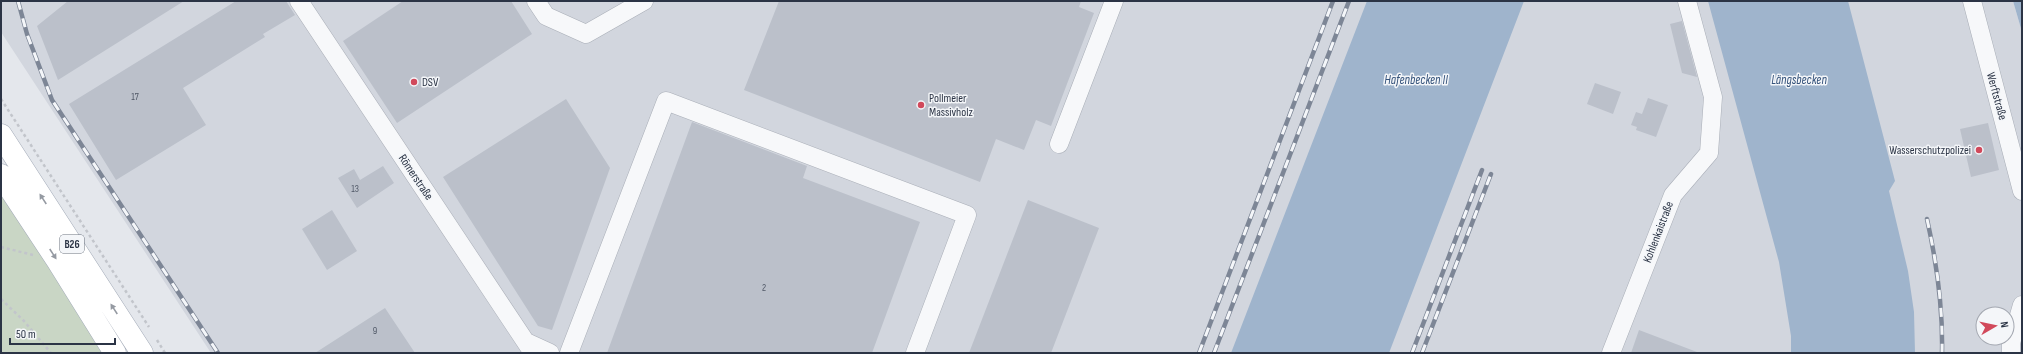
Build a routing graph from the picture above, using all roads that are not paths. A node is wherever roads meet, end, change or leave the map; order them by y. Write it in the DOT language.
graph roads {
  1 [pos="299,1"];
  2 [pos="536,1"];
  3 [pos="644,1"];
  4 [pos="1114,1"];
  5 [pos="1687,1"];
  6 [pos="1972,1"];
  7 [pos="1,135"];
  8 [pos="1059,144"];
  9 [pos="1,175"];
  10 [pos="2022,191"];
  11 [pos="2022,305"];
  12 [pos="149,346"];
  13 [pos="530,348"];
  14 [pos="115,353"];
  15 [pos="550,353"];
  16 [pos="569,353"];
  17 [pos="915,353"];
  18 [pos="1611,353"];
  19 [pos="2011,353"];
  1 -- 13 [label="street, Römerstraße"];
  2 -- 3 [label="street"];
  4 -- 8 [label="street"];
  5 -- 18 [label="street, Kohlenkaistraße"];
  6 -- 10 [label="street, Werftstraße"];
  12 -- 7 [label="main road, B26, one-way"];
  9 -- 14 [label="main road, one-way"];
  11 -- 19 [label="street"];
  13 -- 15 [label="street"];
  16 -- 17 [label="street"];
}
